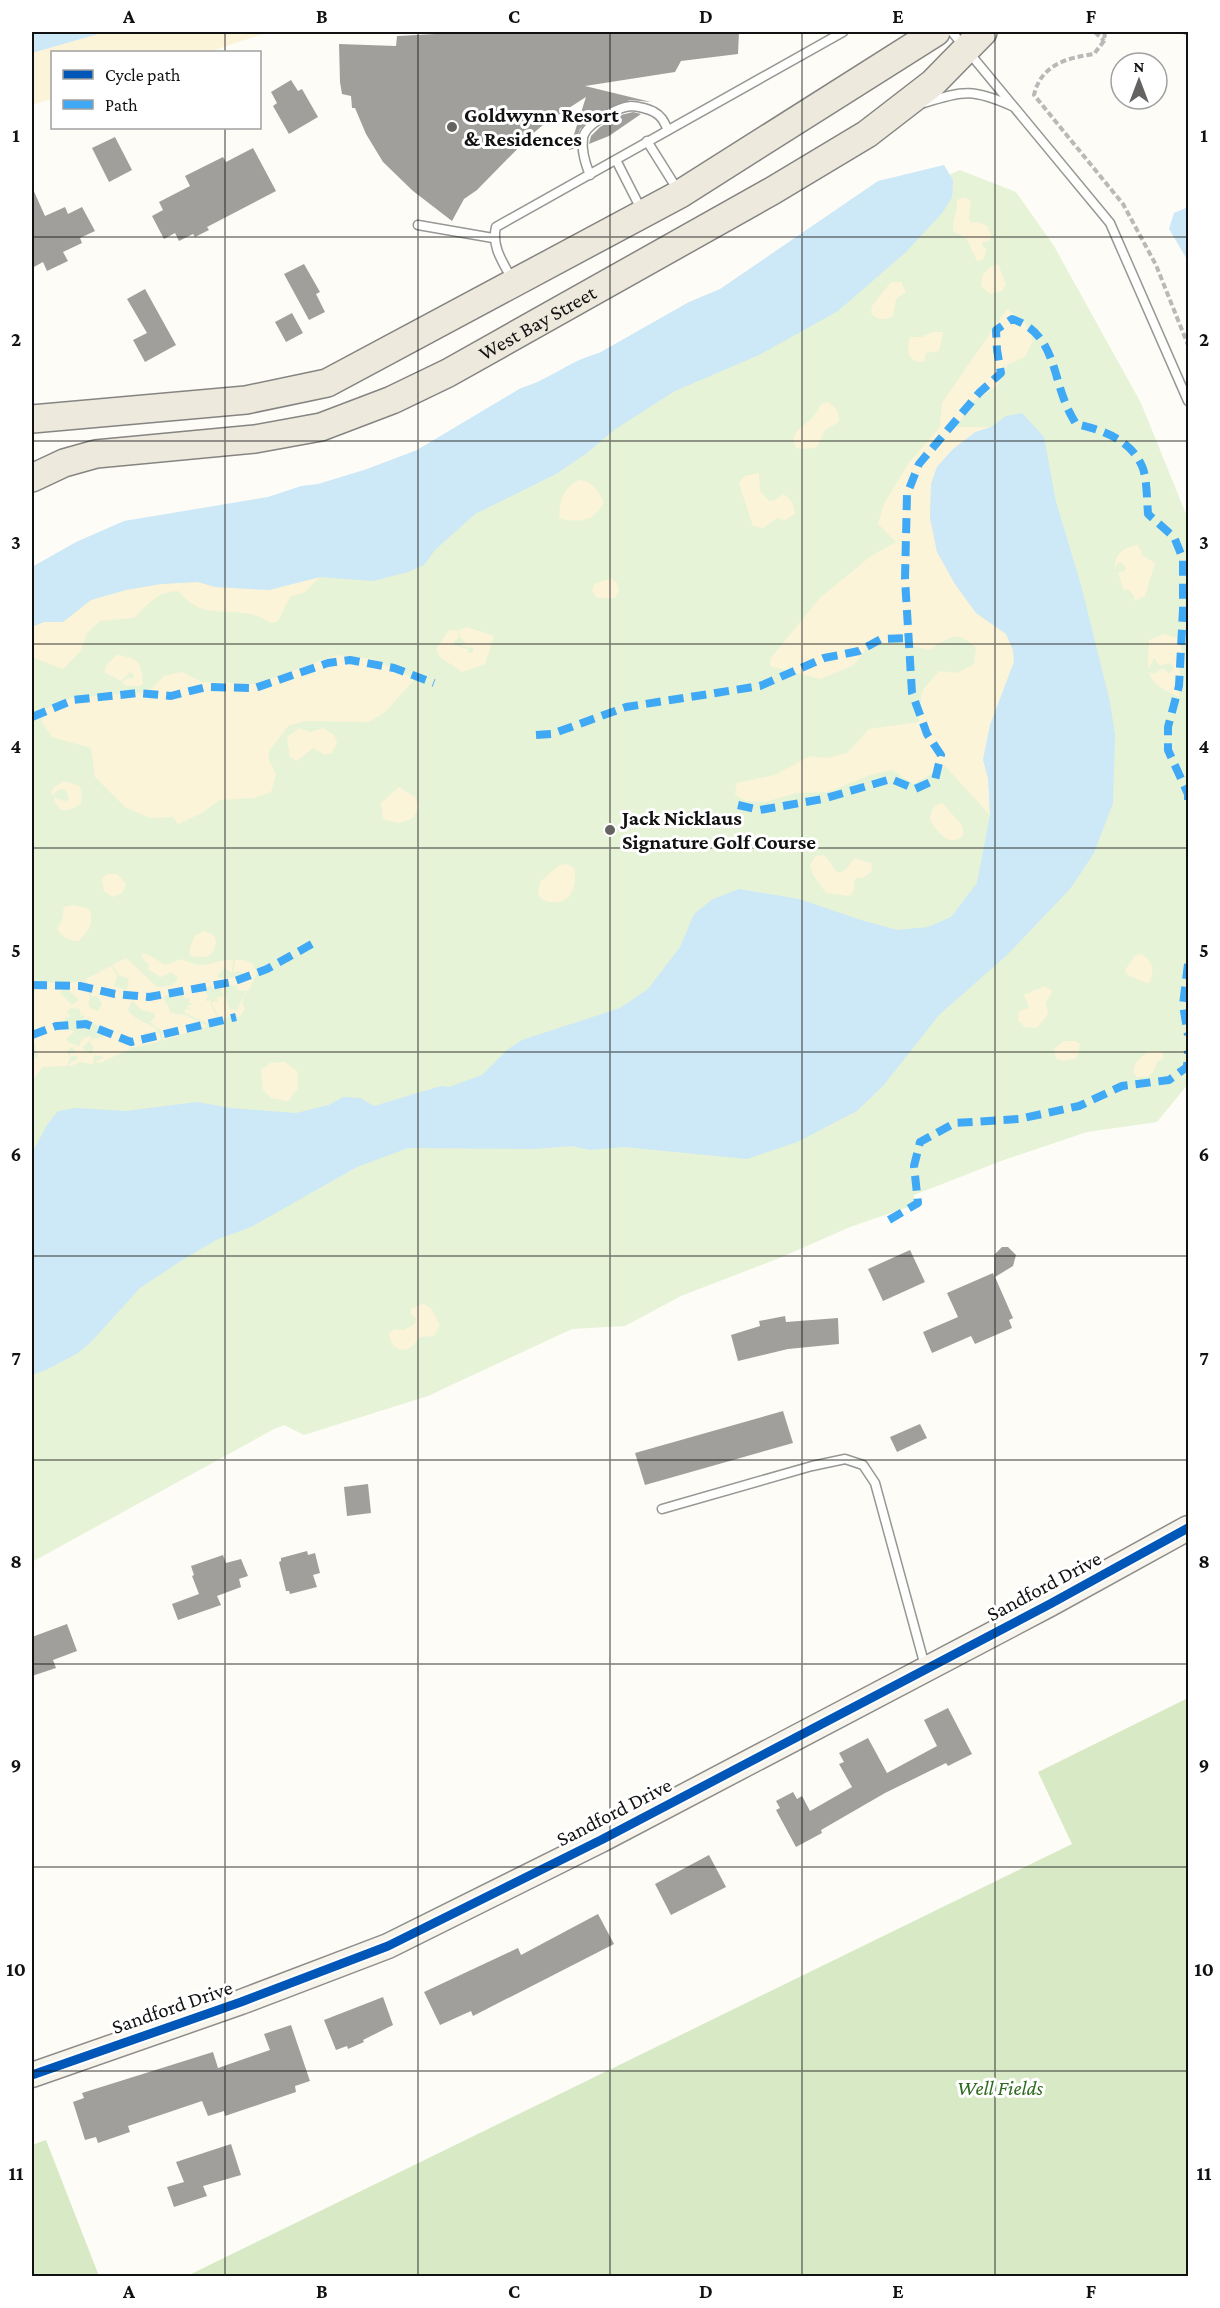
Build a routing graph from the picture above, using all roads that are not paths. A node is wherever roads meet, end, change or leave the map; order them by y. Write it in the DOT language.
graph roads {
  1 [pos="843,32"];
  2 [pos="936,32"];
  3 [pos="968,37"];
  4 [pos="1016,108"];
  5 [pos="897,111"];
  6 [pos="668,130"];
  7 [pos="648,141"];
  8 [pos="616,160"];
  9 [pos="590,175"];
  10 [pos="680,194"];
  11 [pos="644,214"];
  12 [pos="418,225"];
  13 [pos="493,238"];
  14 [pos="514,284"];
  15 [pos="1188,401"];
  16 [pos="32,419"];
  17 [pos="32,478"];
  18 [pos="662,1509"];
  19 [pos="1188,1528"];
  20 [pos="926,1669"];
  21 [pos="32,2075"];
  1 -- 6 [label="lane"];
  2 -- 10 [label="main road"];
  3 -- 4 [label="lane"];
  3 -- 5 [label="main road, West Bay Street"];
  4 -- 5 [label="lane"];
  4 -- 15 [label="lane"];
  5 -- 17 [label="main road, West Bay Street"];
  6 -- 7 [label="lane"];
  6 -- 9 [label="lane"];
  7 -- 8 [label="lane"];
  7 -- 10 [label="lane"];
  8 -- 9 [label="lane"];
  8 -- 11 [label="lane"];
  9 -- 13 [label="lane"];
  10 -- 11 [label="main road"];
  11 -- 14 [label="main road"];
  12 -- 13 [label="lane"];
  13 -- 14 [label="lane"];
  14 -- 16 [label="main road"];
  18 -- 20 [label="lane"];
  19 -- 20 [label="street, Sandford Drive"];
  20 -- 21 [label="street, Sandford Drive"];
}
